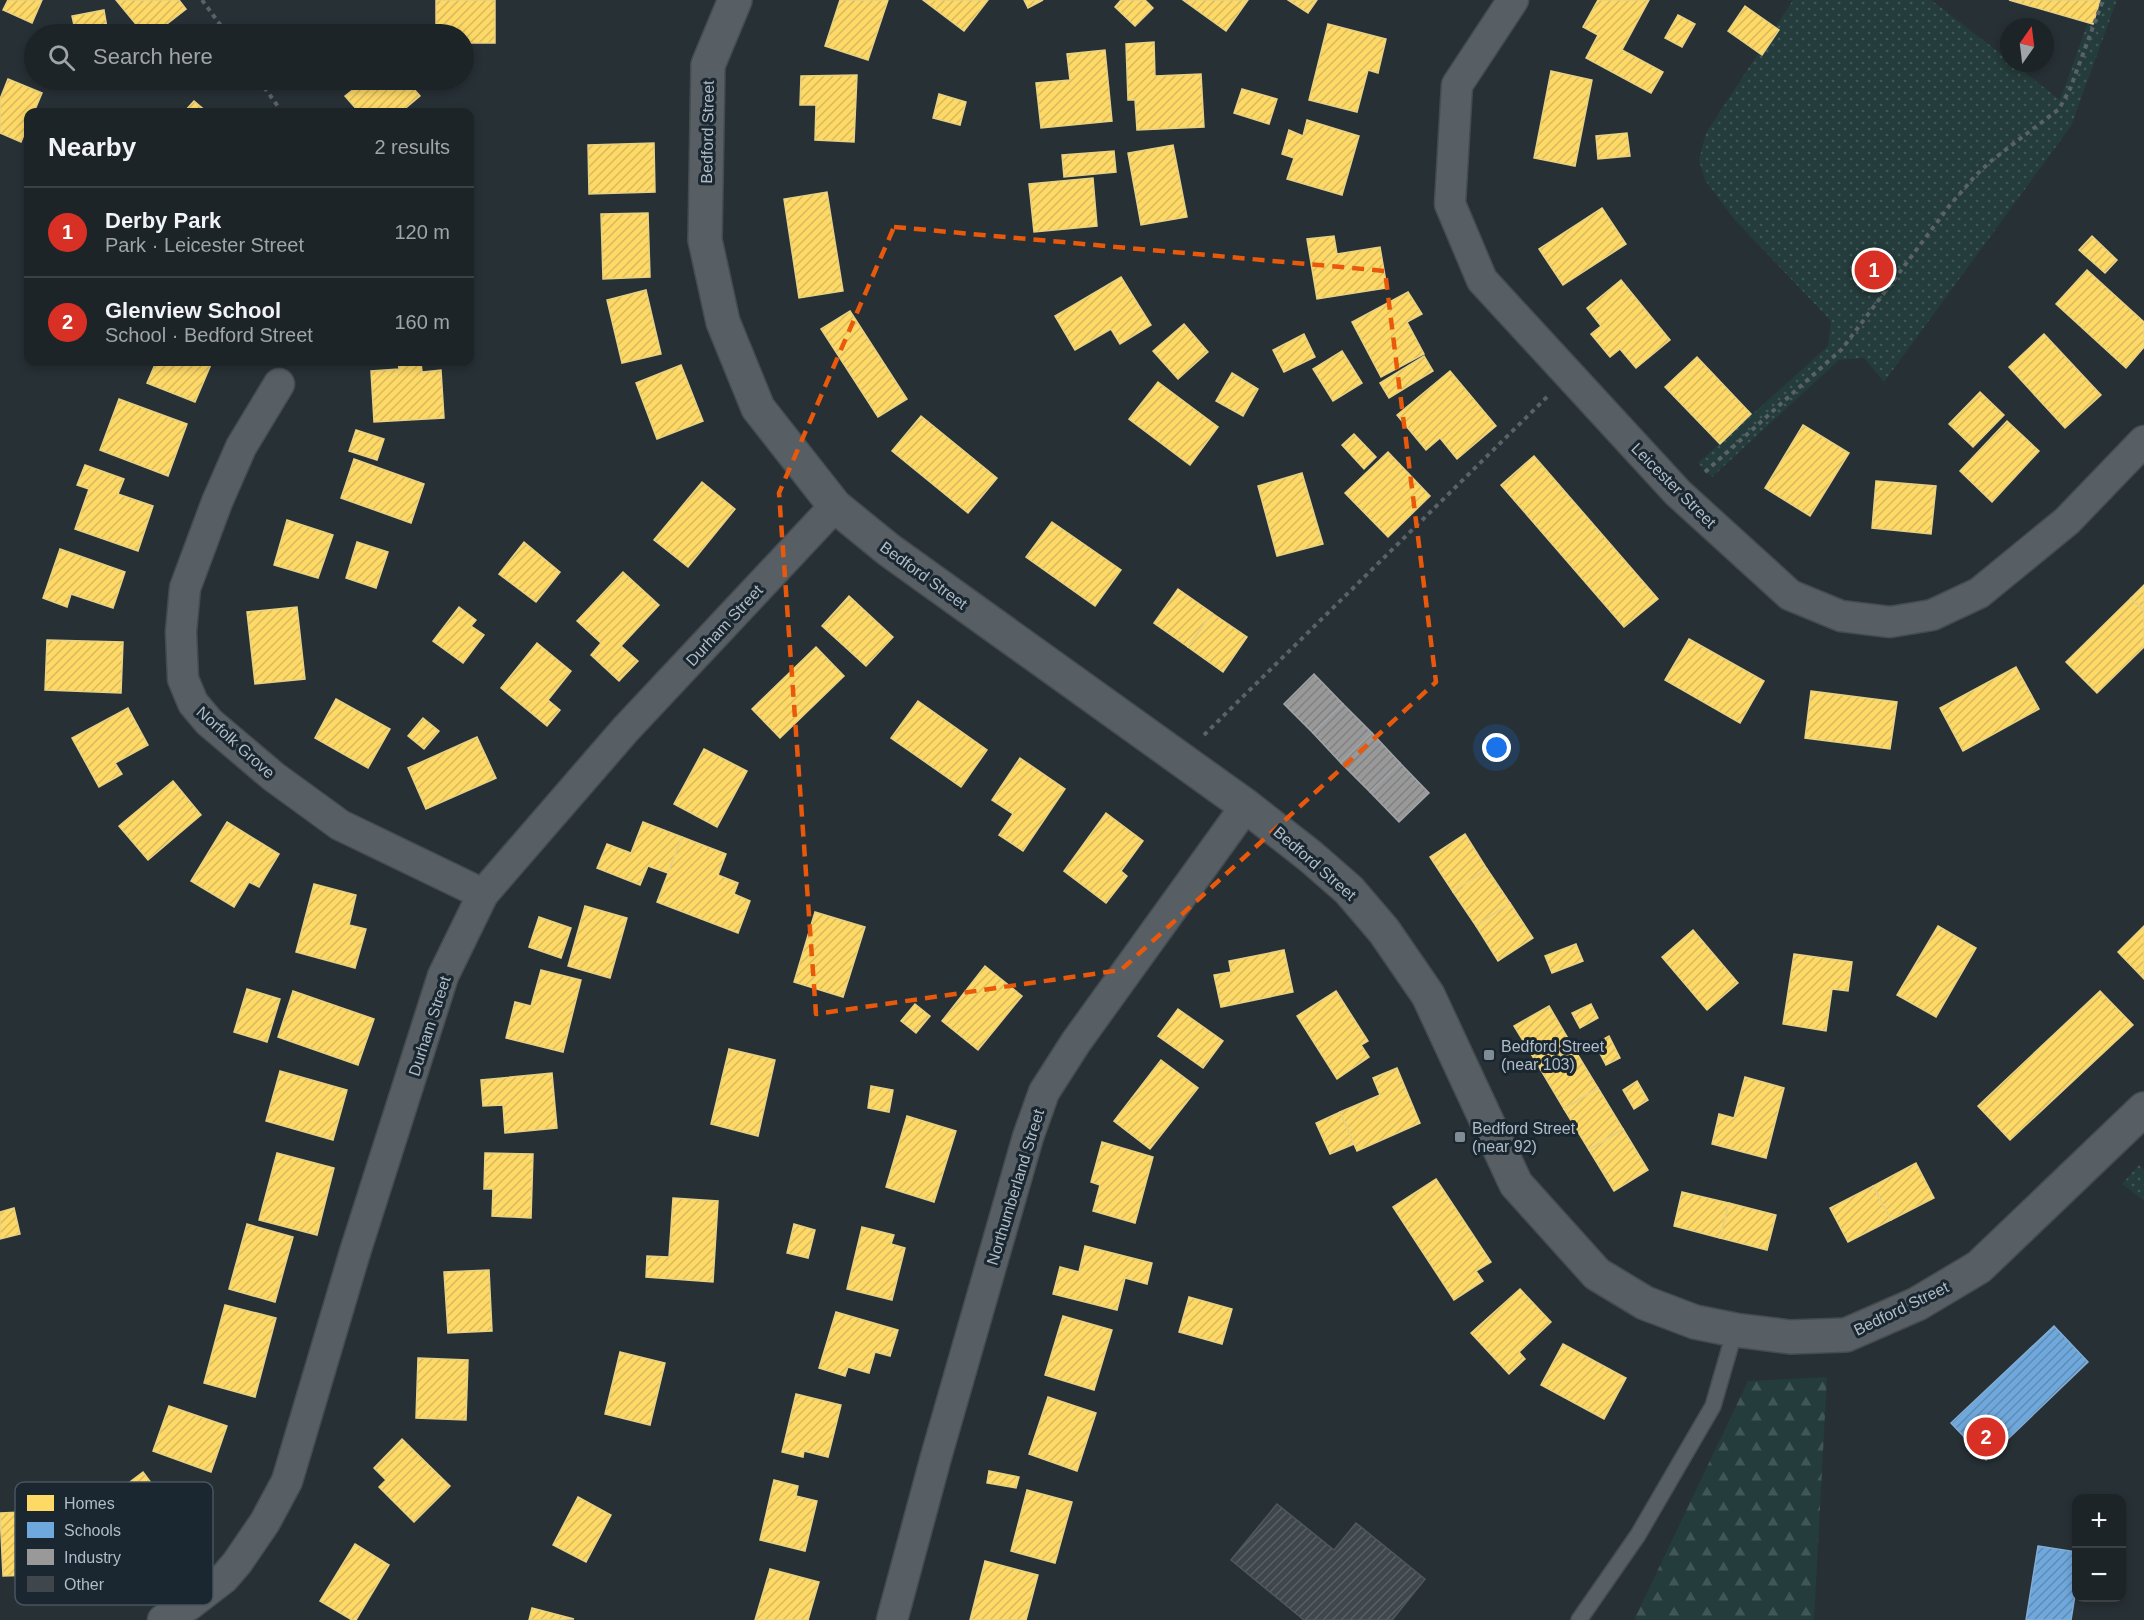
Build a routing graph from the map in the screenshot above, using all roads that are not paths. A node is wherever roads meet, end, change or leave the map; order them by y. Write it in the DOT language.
graph roads {
  1 [pos="735,0"];
  2 [pos="1513,0"];
  3 [pos="279,384"];
  4 [pos="2144,441"];
  5 [pos="835,506"];
  6 [pos="1246,806"];
  7 [pos="483,894"];
  8 [pos="2144,1108"];
  9 [pos="1735,1330"];
  10 [pos="213,1586"];
  11 [pos="189,1605"];
  12 [pos="163,1620"];
  13 [pos="892,1620"];
  14 [pos="1579,1620"];
  1 -- 5 [label="street, Bedford Street"];
  2 -- 4 [label="street, Leicester Street"];
  3 -- 7 [label="street, Norfolk Grove"];
  5 -- 6 [label="street, Bedford Street"];
  5 -- 7 [label="street, Durham Street"];
  6 -- 9 [label="street, Bedford Street"];
  6 -- 13 [label="street, Northumberland Street"];
  7 -- 10 [label="street, Durham Street"];
  8 -- 9 [label="street, Bedford Street"];
  9 -- 14 [label="lane"];
  11 -- 12 [label="street, Durham Street"];
}
